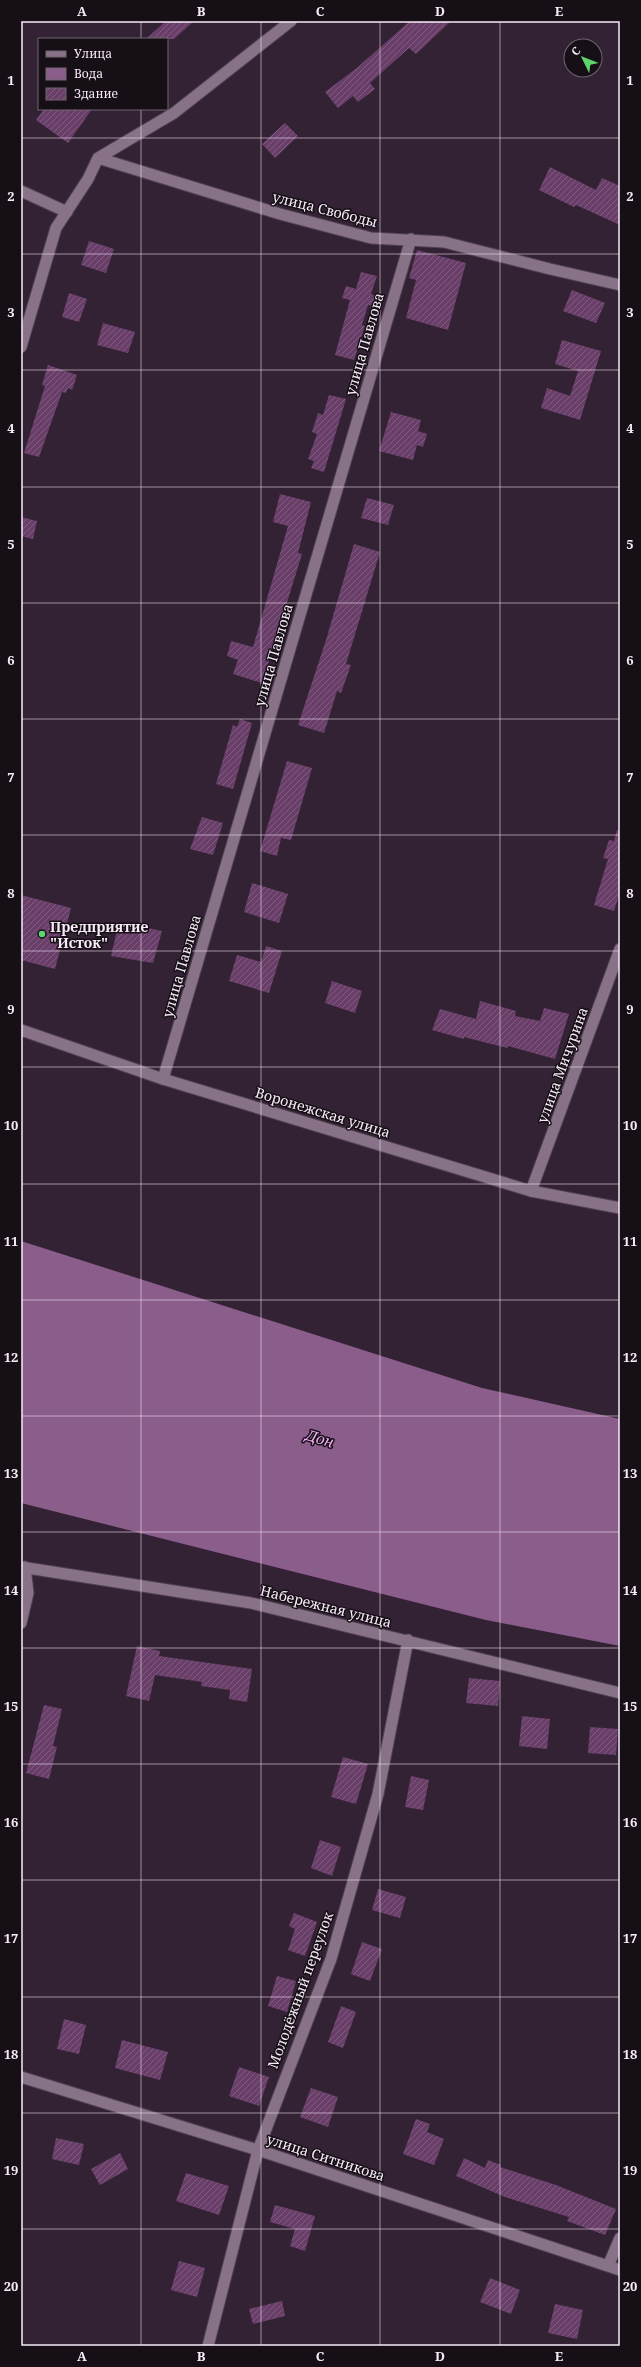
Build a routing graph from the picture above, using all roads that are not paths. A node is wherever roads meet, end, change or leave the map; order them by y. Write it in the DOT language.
graph roads {
  1 [pos="291,21"];
  2 [pos="98,158"];
  3 [pos="21,191"];
  4 [pos="67,212"];
  5 [pos="411,239"];
  6 [pos="620,285"];
  7 [pos="21,347"];
  8 [pos="620,949"];
  9 [pos="21,1030"];
  10 [pos="164,1079"];
  11 [pos="532,1191"];
  12 [pos="620,1208"];
  13 [pos="23,1567"];
  14 [pos="21,1623"];
  15 [pos="408,1640"];
  16 [pos="620,1693"];
  17 [pos="21,2077"];
  18 [pos="258,2150"];
  19 [pos="620,2238"];
  20 [pos="608,2266"];
  21 [pos="620,2270"];
  22 [pos="208,2346"];
  1 -- 2 [label="street"];
  2 -- 4 [label="street"];
  2 -- 5 [label="street, улица Свободы"];
  3 -- 4 [label="street"];
  4 -- 7 [label="street"];
  5 -- 6 [label="street, улица Свободы"];
  5 -- 10 [label="street, улица Павлова"];
  8 -- 11 [label="street, улица Мичурина"];
  9 -- 10 [label="street, Воронежская улица"];
  10 -- 11 [label="street, Воронежская улица"];
  11 -- 12 [label="street, Воронежская улица"];
  13 -- 14 [label="street"];
  13 -- 15 [label="street, Набережная улица"];
  15 -- 16 [label="street, Набережная улица"];
  15 -- 18 [label="street, Молодёжный переулок"];
  17 -- 18 [label="street, улица Ситникова"];
  18 -- 20 [label="street, улица Ситникова"];
  18 -- 22 [label="street, Молодёжный переулок"];
  19 -- 20 [label="street"];
  20 -- 21 [label="street, улица Ситникова"];
}
